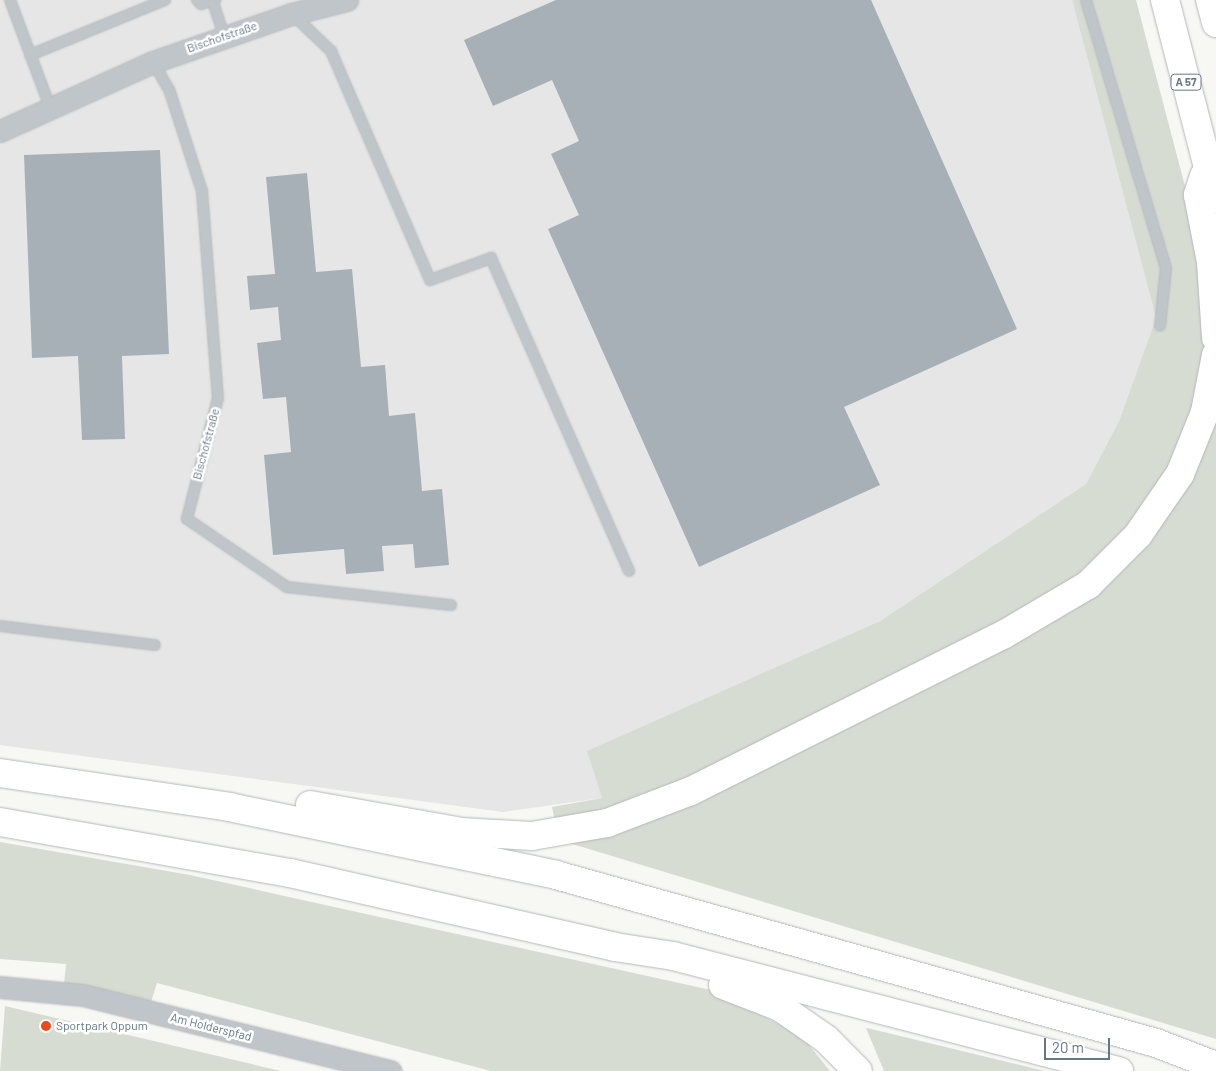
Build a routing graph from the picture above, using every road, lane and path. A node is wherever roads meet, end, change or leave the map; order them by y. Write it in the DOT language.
graph roads {
  1 [pos="10,0"];
  2 [pos="165,0"];
  3 [pos="196,0"];
  4 [pos="347,0"];
  5 [pos="1086,0"];
  6 [pos="1165,0"];
  7 [pos="1210,0"];
  8 [pos="214,1"];
  9 [pos="326,3"];
  10 [pos="292,14"];
  11 [pos="1216,23"];
  12 [pos="224,36"];
  13 [pos="30,54"];
  14 [pos="153,62"];
  15 [pos="50,107"];
  16 [pos="0,130"];
  17 [pos="1208,165"];
  18 [pos="1216,199"];
  19 [pos="1160,326"];
  20 [pos="1216,338"];
  21 [pos="1216,355"];
  22 [pos="629,571"];
  23 [pos="451,605"];
  24 [pos="0,626"];
  25 [pos="155,645"];
  26 [pos="0,773"];
  27 [pos="229,807"];
  28 [pos="0,822"];
  29 [pos="615,947"];
  30 [pos="0,987"];
  31 [pos="1216,1066"];
  32 [pos="391,1071"];
  33 [pos="858,1071"];
  34 [pos="1119,1071"];
  1 -- 13 [label="lane"];
  2 -- 13 [label="lane"];
  3 -- 8 [label="lane"];
  4 -- 9 [label="street, Bischofstraße"];
  5 -- 19 [label="lane"];
  6 -- 17 [label="highway, A 57"];
  7 -- 11 [label="highway"];
  8 -- 12 [label="lane"];
  9 -- 10 [label="street, Bischofstraße"];
  10 -- 12 [label="street, Bischofstraße"];
  10 -- 22 [label="lane"];
  12 -- 14 [label="street, Bischofstraße"];
  13 -- 15 [label="lane"];
  14 -- 15 [label="street, Bischofstraße"];
  14 -- 23 [label="lane, Bischofstraße"];
  15 -- 16 [label="street, Bischofstraße"];
  17 -- 18 [label="highway, A 57"];
  17 -- 20 [label="highway"];
  21 -- 27 [label="highway"];
  24 -- 25 [label="lane"];
  26 -- 27 [label="highway"];
  27 -- 31 [label="highway"];
  28 -- 29 [label="highway"];
  29 -- 33 [label="highway"];
  29 -- 34 [label="highway"];
  30 -- 32 [label="street, Am Holderspfad"];
}
